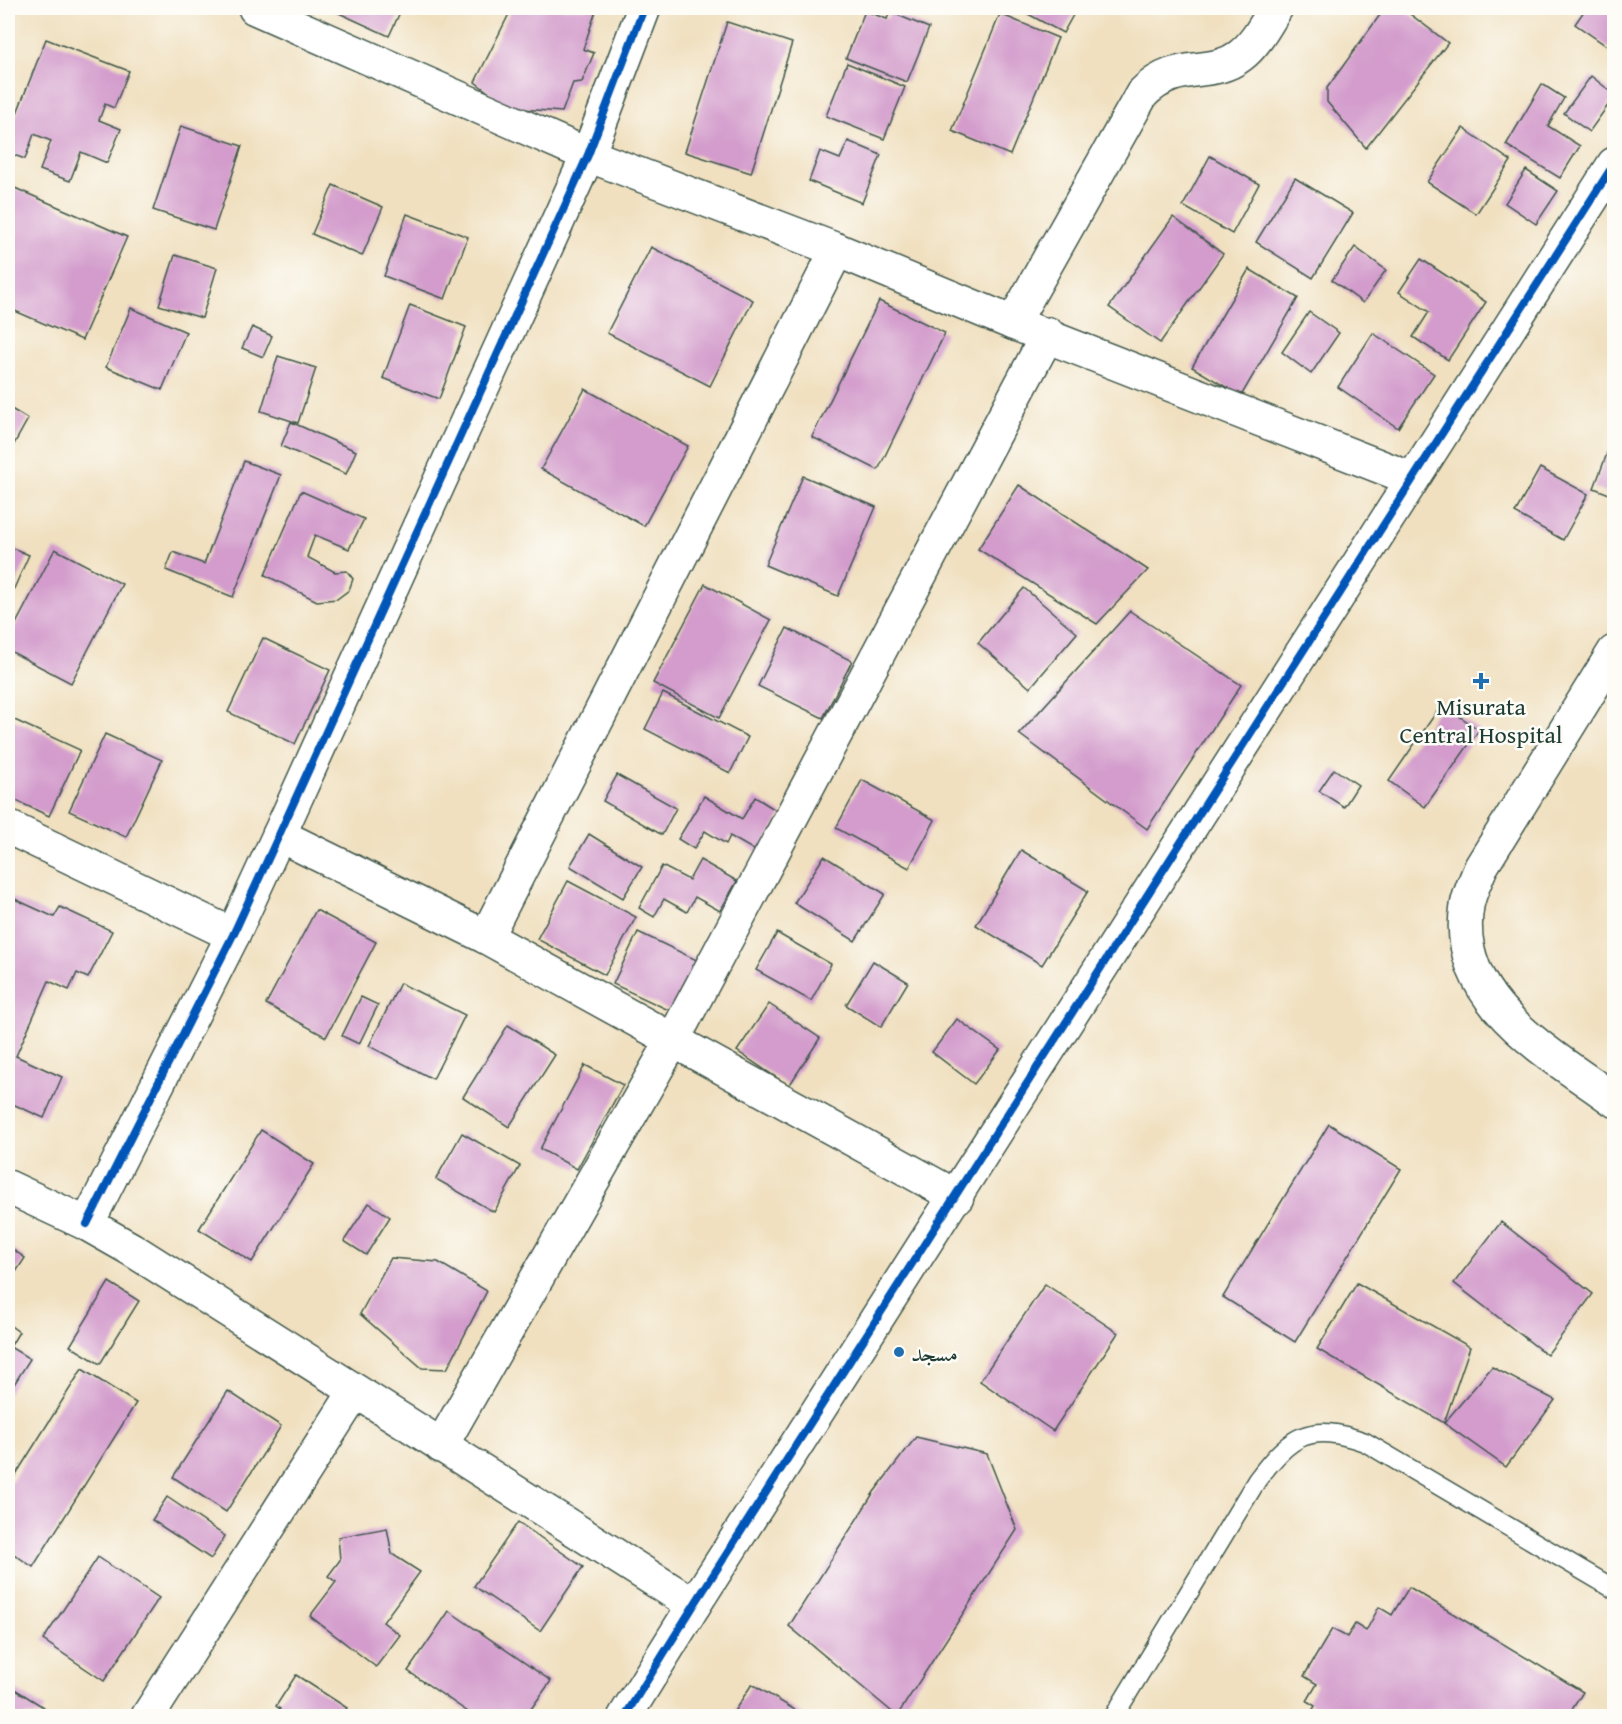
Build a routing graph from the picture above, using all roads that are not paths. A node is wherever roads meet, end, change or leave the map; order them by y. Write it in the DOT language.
graph roads {
  1 [pos="255,8"];
  2 [pos="644,8"];
  3 [pos="1276,8"];
  4 [pos="588,155"];
  5 [pos="1614,164"];
  6 [pos="837,250"];
  7 [pos="1013,323"];
  8 [pos="1048,334"];
  9 [pos="1412,479"];
  10 [pos="1614,652"];
  11 [pos="8,827"];
  12 [pos="279,835"];
  13 [pos="233,935"];
  14 [pos="486,937"];
  15 [pos="674,1040"];
  16 [pos="1614,1100"];
  17 [pos="8,1187"];
  18 [pos="957,1197"];
  19 [pos="87,1224"];
  20 [pos="356,1392"];
  21 [pos="441,1446"];
  22 [pos="1614,1589"];
  23 [pos="694,1605"];
  24 [pos="148,1716"];
  25 [pos="626,1716"];
  26 [pos="1114,1716"];
  1 -- 4 [label="street"];
  2 -- 4 [label="street"];
  3 -- 7 [label="street"];
  4 -- 6 [label="street"];
  4 -- 12 [label="street"];
  5 -- 9 [label="street"];
  6 -- 7 [label="street"];
  6 -- 14 [label="street"];
  7 -- 8 [label="street"];
  8 -- 9 [label="street"];
  8 -- 15 [label="street"];
  9 -- 18 [label="street"];
  10 -- 16 [label="street"];
  11 -- 13 [label="street"];
  12 -- 13 [label="street"];
  12 -- 14 [label="street"];
  13 -- 19 [label="street"];
  14 -- 15 [label="street"];
  15 -- 18 [label="street"];
  15 -- 21 [label="street"];
  17 -- 19 [label="street"];
  18 -- 23 [label="street"];
  19 -- 20 [label="street"];
  20 -- 21 [label="street"];
  20 -- 24 [label="street"];
  21 -- 23 [label="street"];
  22 -- 26 [label="lane"];
  23 -- 25 [label="street"];
}
